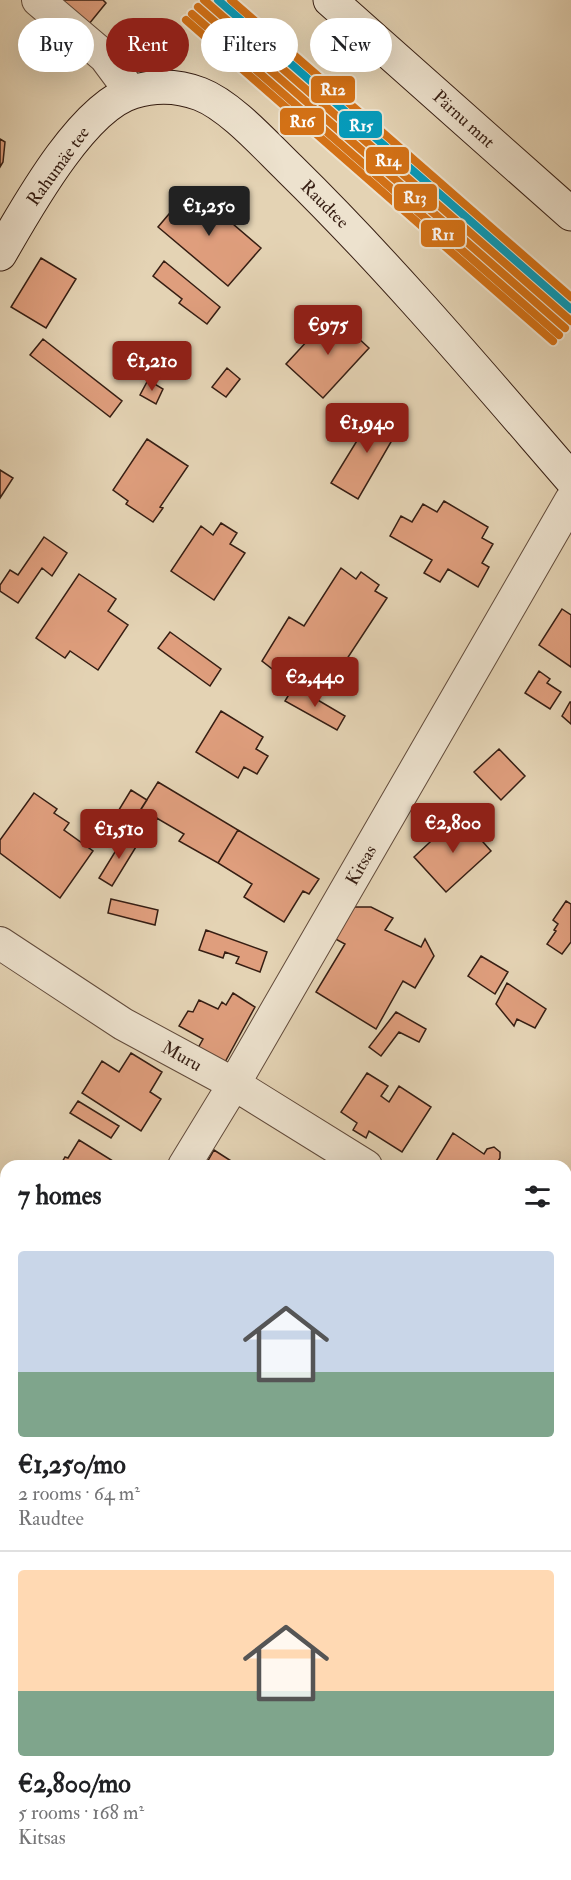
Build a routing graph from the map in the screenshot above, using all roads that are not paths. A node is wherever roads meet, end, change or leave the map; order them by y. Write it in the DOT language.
graph roads {
  1 [pos="38,0"];
  2 [pos="330,0"];
  3 [pos="131,92"];
  4 [pos="571,214"];
  5 [pos="0,254"];
  6 [pos="571,479"];
  7 [pos="571,500"];
  8 [pos="0,943"];
  9 [pos="234,1084"];
  10 [pos="188,1160"];
  11 [pos="356,1160"];
  1 -- 3 [label="street"];
  2 -- 4 [label="street, Pärnu mnt"];
  3 -- 5 [label="street, Rahumäe tee"];
  3 -- 6 [label="street, Raudtee"];
  7 -- 9 [label="street, Kitsas"];
  8 -- 9 [label="street, Muru"];
  9 -- 10 [label="street, Kitsas"];
  9 -- 11 [label="street, Muru"];
}
